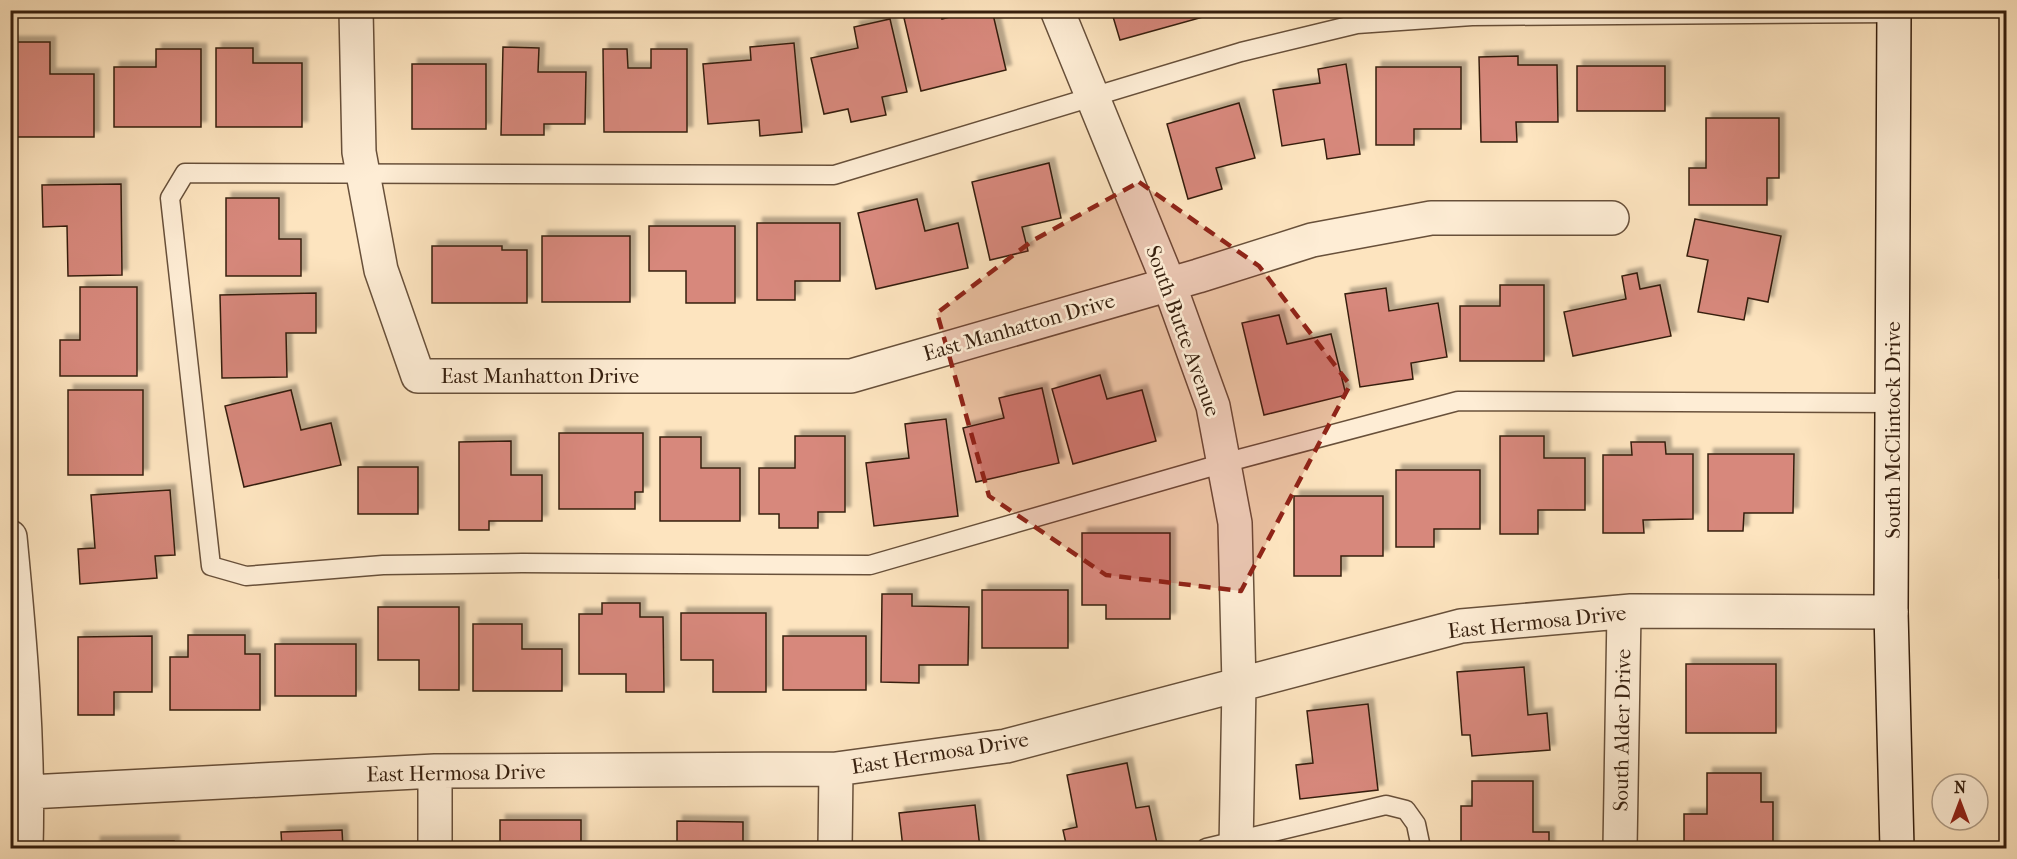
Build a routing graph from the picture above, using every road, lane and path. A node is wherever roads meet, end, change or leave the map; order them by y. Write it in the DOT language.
graph roads {
  1 [pos="356,10"];
  2 [pos="1057,10"];
  3 [pos="1894,12"];
  4 [pos="1092,96"];
  5 [pos="363,172"];
  6 [pos="1612,218"];
  7 [pos="1169,284"];
  8 [pos="1894,404"];
  9 [pos="1224,463"];
  10 [pos="10,537"];
  11 [pos="1624,612"];
  12 [pos="1891,612"];
  13 [pos="1239,685"];
  14 [pos="836,769"];
  15 [pos="435,771"];
  16 [pos="19,793"];
  17 [pos="1226,846"];
  18 [pos="26,849"];
  19 [pos="435,849"];
  20 [pos="835,849"];
  21 [pos="1421,849"];
  22 [pos="1620,849"];
  23 [pos="1897,849"];
  1 -- 5 [label="street"];
  2 -- 4 [label="street, South Butte Avenue"];
  3 -- 4 [label="lane"];
  3 -- 8 [label="street, South McClintock Drive"];
  4 -- 5 [label="lane"];
  4 -- 7 [label="street, South Butte Avenue"];
  5 -- 7 [label="street, East Manhatton Drive"];
  5 -- 9 [label="lane"];
  6 -- 7 [label="street, East Manhatton Drive"];
  7 -- 9 [label="street, South Butte Avenue"];
  8 -- 9 [label="lane"];
  8 -- 12 [label="street, South McClintock Drive"];
  9 -- 13 [label="street, South Butte Avenue"];
  10 -- 16 [label="street"];
  11 -- 12 [label="street, East Hermosa Drive"];
  11 -- 13 [label="street, East Hermosa Drive"];
  11 -- 22 [label="street, South Alder Drive"];
  12 -- 23 [label="street, South McClintock Drive"];
  13 -- 14 [label="street, East Hermosa Drive"];
  13 -- 17 [label="street, South Butte Avenue"];
  14 -- 15 [label="street, East Hermosa Drive"];
  14 -- 20 [label="street"];
  15 -- 16 [label="street, East Hermosa Drive"];
  15 -- 19 [label="street"];
  16 -- 18 [label="street"];
  17 -- 21 [label="lane"];
}
